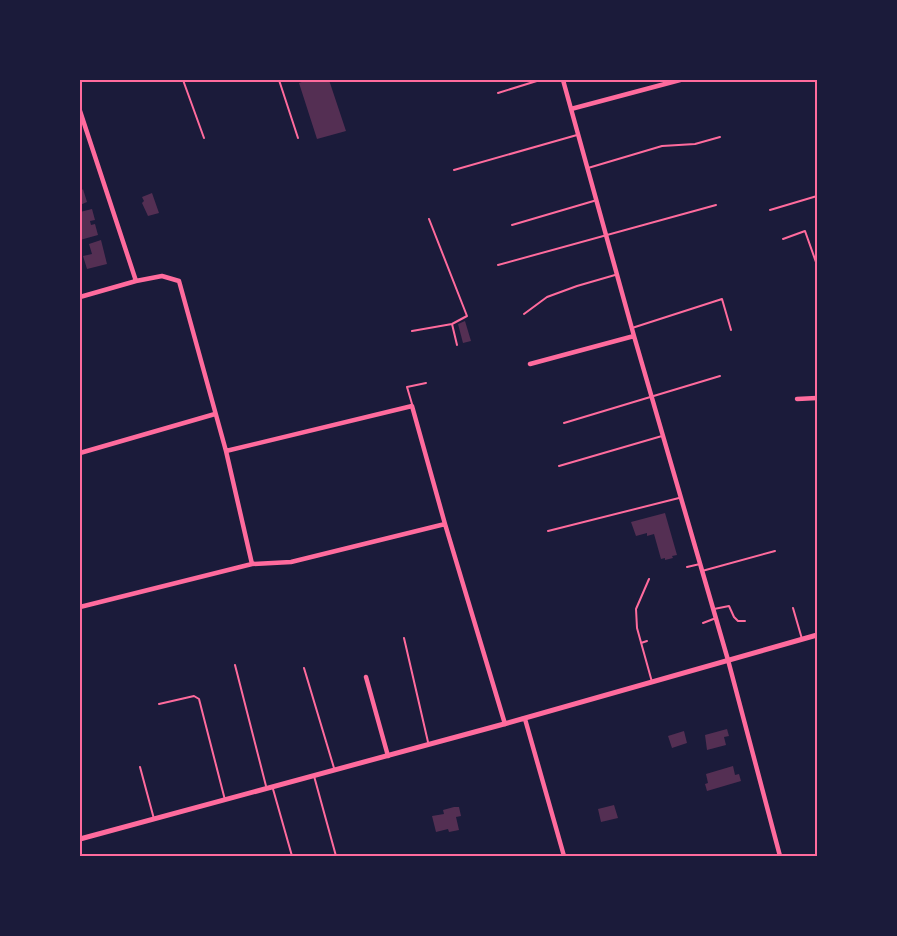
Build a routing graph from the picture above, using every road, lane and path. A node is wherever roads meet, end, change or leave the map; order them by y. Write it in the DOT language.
graph roads {
  1 [pos="183,80"];
  2 [pos="279,80"];
  3 [pos="541,80"];
  4 [pos="564,80"];
  5 [pos="680,80"];
  6 [pos="498,93"];
  7 [pos="571,109"];
  8 [pos="80,111"];
  9 [pos="578,135"];
  10 [pos="720,137"];
  11 [pos="204,138"];
  12 [pos="298,138"];
  13 [pos="588,168"];
  14 [pos="454,170"];
  15 [pos="817,196"];
  16 [pos="597,200"];
  17 [pos="716,205"];
  18 [pos="770,210"];
  19 [pos="429,219"];
  20 [pos="512,225"];
  21 [pos="606,235"];
  22 [pos="783,239"];
  23 [pos="498,265"];
  24 [pos="817,265"];
  25 [pos="617,274"];
  26 [pos="136,281"];
  27 [pos="80,298"];
  28 [pos="524,314"];
  29 [pos="452,324"];
  30 [pos="632,328"];
  31 [pos="731,330"];
  32 [pos="412,331"];
  33 [pos="634,336"];
  34 [pos="457,345"];
  35 [pos="530,364"];
  36 [pos="720,376"];
  37 [pos="426,383"];
  38 [pos="652,396"];
  39 [pos="817,398"];
  40 [pos="797,399"];
  41 [pos="412,406"];
  42 [pos="215,414"];
  43 [pos="564,423"];
  44 [pos="663,436"];
  45 [pos="226,451"];
  46 [pos="80,453"];
  47 [pos="559,466"];
  48 [pos="681,497"];
  49 [pos="444,524"];
  50 [pos="548,531"];
  51 [pos="775,551"];
  52 [pos="252,564"];
  53 [pos="700,564"];
  54 [pos="687,568"];
  55 [pos="702,571"];
  56 [pos="649,579"];
  57 [pos="80,607"];
  58 [pos="793,608"];
  59 [pos="713,609"];
  60 [pos="716,618"];
  61 [pos="745,621"];
  62 [pos="702,623"];
  63 [pos="817,635"];
  64 [pos="404,638"];
  65 [pos="802,639"];
  66 [pos="647,641"];
  67 [pos="641,643"];
  68 [pos="728,660"];
  69 [pos="235,665"];
  70 [pos="304,668"];
  71 [pos="366,676"];
  72 [pos="652,682"];
  73 [pos="159,704"];
  74 [pos="504,724"];
  75 [pos="428,745"];
  76 [pos="388,756"];
  77 [pos="140,767"];
  78 [pos="335,770"];
  79 [pos="314,776"];
  80 [pos="272,787"];
  81 [pos="266,788"];
  82 [pos="225,800"];
  83 [pos="154,819"];
  84 [pos="80,839"];
  85 [pos="292,856"];
  86 [pos="336,856"];
  87 [pos="564,856"];
  88 [pos="780,856"];
  1 -- 11 [label="lane"];
  2 -- 12 [label="lane"];
  3 -- 6 [label="lane"];
  4 -- 7 [label="street"];
  5 -- 7 [label="street"];
  7 -- 9 [label="street"];
  8 -- 26 [label="street"];
  9 -- 13 [label="street"];
  9 -- 14 [label="lane"];
  10 -- 13 [label="lane"];
  13 -- 16 [label="street"];
  15 -- 18 [label="lane"];
  16 -- 20 [label="lane"];
  16 -- 21 [label="street"];
  17 -- 21 [label="lane"];
  19 -- 29 [label="path"];
  21 -- 23 [label="lane"];
  21 -- 25 [label="street"];
  22 -- 24 [label="lane"];
  25 -- 28 [label="lane"];
  25 -- 30 [label="street"];
  26 -- 27 [label="street"];
  26 -- 42 [label="street"];
  29 -- 32 [label="path"];
  29 -- 34 [label="path"];
  30 -- 31 [label="lane"];
  30 -- 33 [label="street"];
  33 -- 35 [label="street"];
  33 -- 38 [label="street"];
  36 -- 38 [label="lane"];
  37 -- 41 [label="lane"];
  38 -- 43 [label="lane"];
  38 -- 44 [label="street"];
  39 -- 40 [label="street"];
  41 -- 45 [label="street"];
  41 -- 49 [label="street"];
  42 -- 45 [label="street"];
  42 -- 46 [label="street"];
  44 -- 47 [label="lane"];
  44 -- 48 [label="street"];
  45 -- 52 [label="street"];
  48 -- 50 [label="lane"];
  48 -- 53 [label="street"];
  49 -- 52 [label="street"];
  49 -- 74 [label="street"];
  51 -- 55 [label="lane"];
  52 -- 57 [label="street"];
  53 -- 54 [label="lane"];
  53 -- 55 [label="street"];
  55 -- 59 [label="street"];
  56 -- 67 [label="lane"];
  58 -- 65 [label="lane"];
  59 -- 60 [label="street"];
  59 -- 61 [label="lane"];
  60 -- 62 [label="lane"];
  60 -- 68 [label="street"];
  63 -- 65 [label="street"];
  64 -- 75 [label="lane"];
  65 -- 68 [label="street"];
  66 -- 67 [label="lane"];
  67 -- 72 [label="lane"];
  68 -- 72 [label="street"];
  68 -- 88 [label="street"];
  69 -- 81 [label="lane"];
  70 -- 78 [label="lane"];
  71 -- 76 [label="street"];
  72 -- 74 [label="street"];
  73 -- 82 [label="lane"];
  74 -- 75 [label="street"];
  74 -- 87 [label="street"];
  75 -- 76 [label="street"];
  76 -- 78 [label="street"];
  77 -- 83 [label="lane"];
  78 -- 79 [label="street"];
  79 -- 80 [label="street"];
  79 -- 86 [label="lane"];
  80 -- 81 [label="street"];
  80 -- 85 [label="lane"];
  81 -- 82 [label="street"];
  82 -- 83 [label="street"];
  83 -- 84 [label="street"];
}
